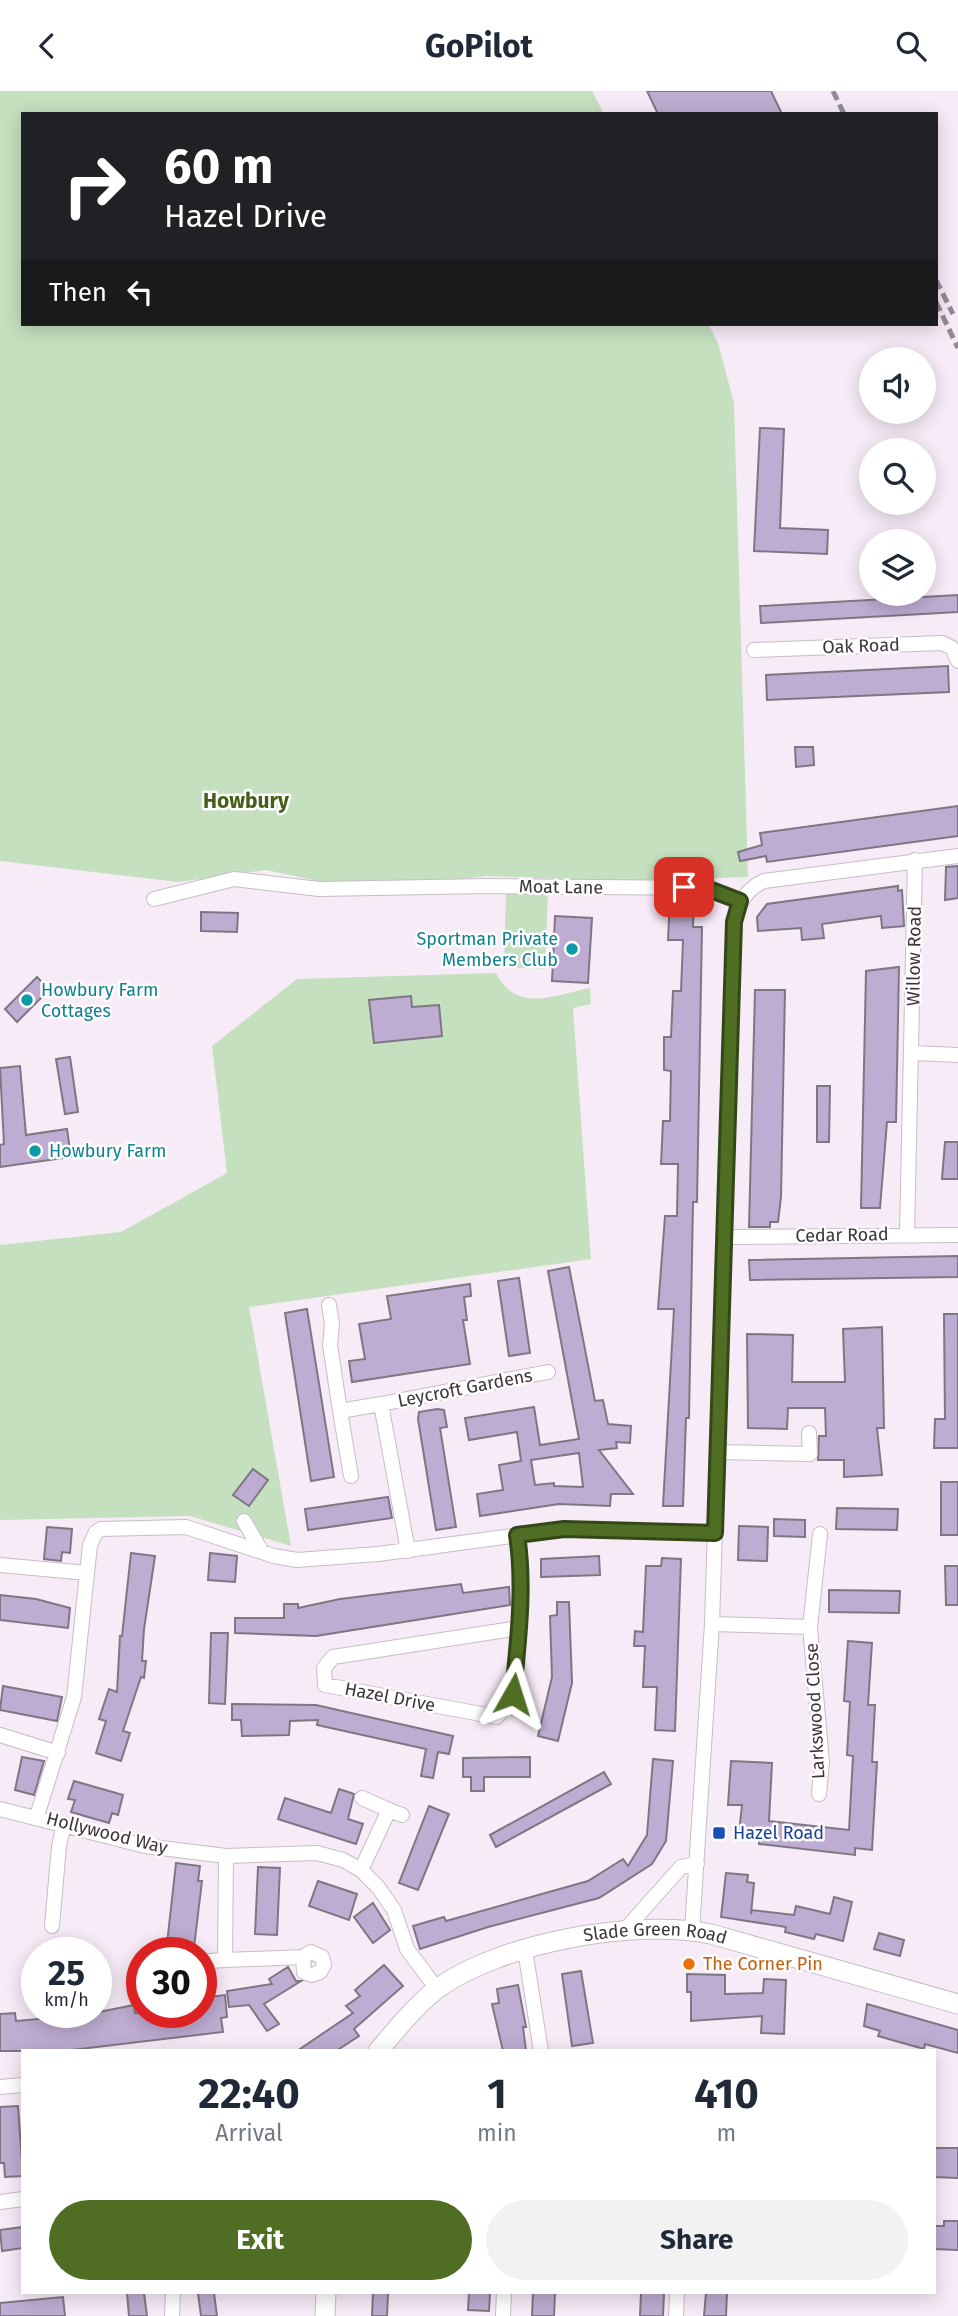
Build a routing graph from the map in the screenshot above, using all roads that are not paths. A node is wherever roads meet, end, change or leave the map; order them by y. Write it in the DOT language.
graph roads {
  1 [pos="754,650"];
  2 [pos="958,661"];
  3 [pos="958,856"];
  4 [pos="915,860"];
  5 [pos="154,899"];
  6 [pos="740,901"];
  7 [pos="913,1053"];
  8 [pos="958,1055"];
  9 [pos="907,1234"];
  10 [pos="958,1235"];
  11 [pos="725,1237"];
  12 [pos="329,1305"];
  13 [pos="548,1372"];
  14 [pos="382,1404"];
  15 [pos="340,1411"];
  16 [pos="809,1433"];
  17 [pos="719,1452"];
  18 [pos="351,1476"];
  19 [pos="244,1521"];
  20 [pos="715,1533"];
  21 [pos="820,1534"];
  22 [pos="517,1535"];
  23 [pos="408,1551"];
  24 [pos="262,1552"];
  25 [pos="0,1565"];
  26 [pos="87,1573"];
  27 [pos="712,1624"];
  28 [pos="810,1627"];
  29 [pos="520,1628"];
  30 [pos="0,1735"];
  31 [pos="58,1753"];
  32 [pos="819,1794"];
  33 [pos="362,1798"];
  34 [pos="0,1808"];
  35 [pos="37,1816"];
  36 [pos="64,1824"];
  37 [pos="226,1856"];
  38 [pos="697,1864"];
  39 [pos="361,1870"];
  40 [pos="52,1926"];
  41 [pos="692,1930"];
  42 [pos="624,1931"];
  43 [pos="524,1950"];
  44 [pos="303,1958"];
  45 [pos="225,1960"];
  46 [pos="217,1961"];
  47 [pos="437,1989"];
  48 [pos="958,2004"];
  49 [pos="380,2049"];
  50 [pos="541,2049"];
  51 [pos="21,2085"];
  52 [pos="0,2087"];
  53 [pos="21,2199"];
  54 [pos="0,2202"];
  55 [pos="173,2294"];
  56 [pos="326,2294"];
  57 [pos="504,2294"];
  58 [pos="677,2294"];
  59 [pos="172,2316"];
  60 [pos="326,2316"];
  61 [pos="503,2316"];
  62 [pos="676,2316"];
  1 -- 2 [label="street, Oak Road"];
  3 -- 4 [label="street"];
  4 -- 6 [label="street"];
  4 -- 7 [label="street, Willow Road"];
  5 -- 6 [label="street, Moat Lane"];
  6 -- 11 [label="street"];
  7 -- 8 [label="street"];
  7 -- 9 [label="street, Willow Road"];
  9 -- 10 [label="street, Cedar Road"];
  9 -- 11 [label="street, Cedar Road"];
  11 -- 17 [label="street"];
  12 -- 15 [label="street"];
  13 -- 14 [label="street, Leycroft Gardens"];
  14 -- 15 [label="street, Leycroft Gardens"];
  14 -- 23 [label="street, Leycroft Gardens"];
  15 -- 18 [label="street"];
  16 -- 17 [label="street"];
  17 -- 20 [label="street"];
  19 -- 24 [label="street"];
  20 -- 22 [label="street"];
  20 -- 27 [label="street"];
  21 -- 28 [label="street, Larkswood Close"];
  22 -- 23 [label="street"];
  22 -- 29 [label="street, Hazel Drive"];
  23 -- 24 [label="street"];
  24 -- 26 [label="street"];
  25 -- 26 [label="street"];
  26 -- 31 [label="street"];
  27 -- 28 [label="street, Larkswood Close"];
  27 -- 38 [label="street"];
  28 -- 32 [label="street, Larkswood Close"];
  29 -- 29 [label="street, Hazel Drive"];
  30 -- 31 [label="street"];
  31 -- 35 [label="street"];
  33 -- 39 [label="street"];
  34 -- 35 [label="street, Hollywood Way"];
  35 -- 36 [label="street, Hollywood Way"];
  36 -- 37 [label="street, Hollywood Way"];
  36 -- 40 [label="street"];
  37 -- 39 [label="street, Hollywood Way"];
  37 -- 45 [label="street"];
  38 -- 41 [label="street"];
  38 -- 42 [label="street"];
  39 -- 47 [label="street, Hollywood Way"];
  41 -- 42 [label="street, Slade Green Road"];
  41 -- 48 [label="street, Slade Green Road"];
  42 -- 43 [label="street, Slade Green Road"];
  43 -- 47 [label="street, Slade Green Road"];
  43 -- 50 [label="street"];
  44 -- 45 [label="street"];
  45 -- 46 [label="street"];
  47 -- 49 [label="street, Slade Green Road"];
  51 -- 52 [label="street"];
  53 -- 54 [label="street"];
  55 -- 59 [label="street"];
  56 -- 60 [label="street"];
  57 -- 61 [label="street"];
  58 -- 62 [label="street"];
}
